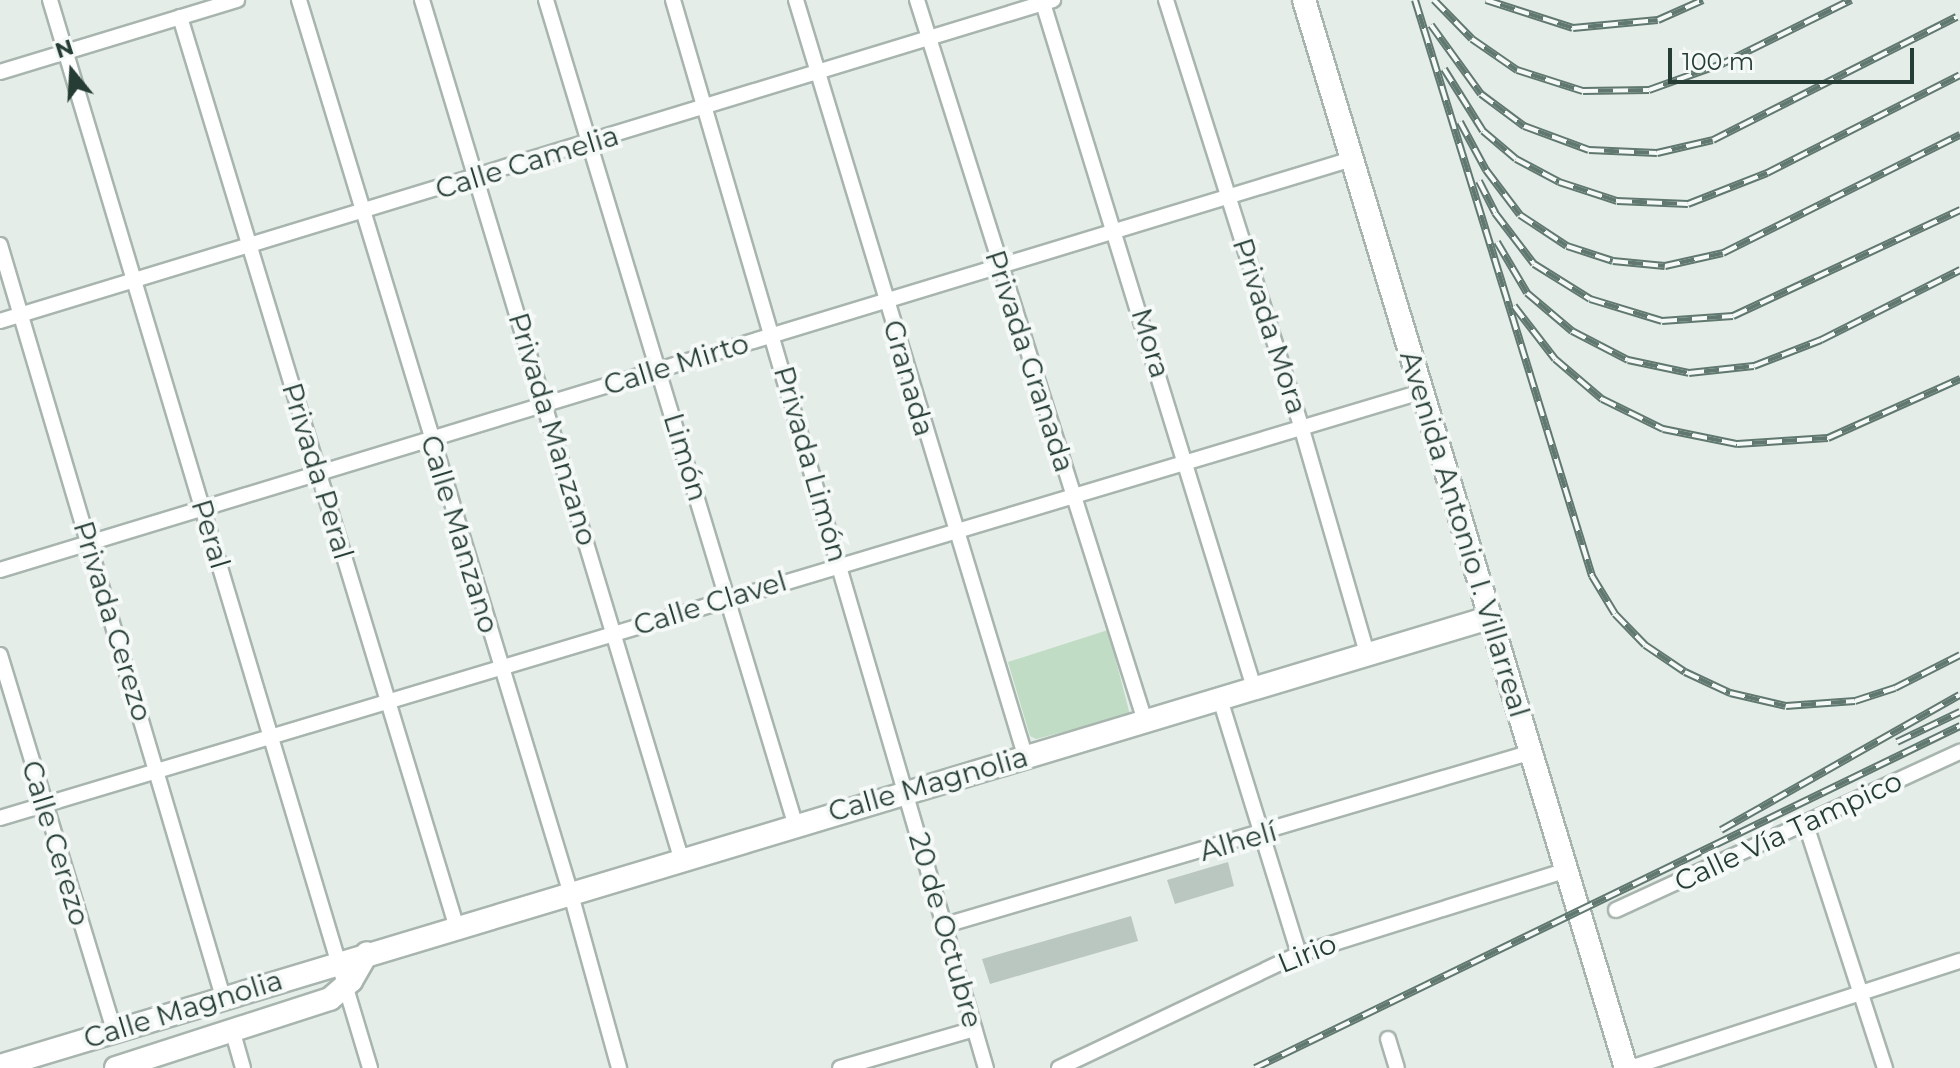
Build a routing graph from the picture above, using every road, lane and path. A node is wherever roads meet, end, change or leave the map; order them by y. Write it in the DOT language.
graph roads {
  1 [pos="50,0"];
  2 [pos="237,0"];
  3 [pos="299,0"];
  4 [pos="422,0"];
  5 [pos="546,0"];
  6 [pos="673,0"];
  7 [pos="796,0"];
  8 [pos="917,0"];
  9 [pos="1166,0"];
  10 [pos="1304,0"];
  11 [pos="1046,1"];
  12 [pos="180,17"];
  13 [pos="928,39"];
  14 [pos="66,52"];
  15 [pos="0,72"];
  16 [pos="818,74"];
  17 [pos="706,107"];
  18 [pos="589,143"];
  19 [pos="1352,159"];
  20 [pos="477,179"];
  21 [pos="1228,196"];
  22 [pos="363,213"];
  23 [pos="1117,230"];
  24 [pos="0,245"];
  25 [pos="248,246"];
  26 [pos="1000,265"];
  27 [pos="134,282"];
  28 [pos="886,299"];
  29 [pos="22,315"];
  30 [pos="0,321"];
  31 [pos="774,334"];
  32 [pos="659,368"];
  33 [pos="1421,392"];
  34 [pos="546,404"];
  35 [pos="1301,426"];
  36 [pos="432,438"];
  37 [pos="1188,461"];
  38 [pos="320,473"];
  39 [pos="1073,495"];
  40 [pos="204,509"];
  41 [pos="954,532"];
  42 [pos="89,543"];
  43 [pos="840,565"];
  44 [pos="0,570"];
  45 [pos="728,598"];
  46 [pos="1489,618"];
  47 [pos="615,632"];
  48 [pos="1367,653"];
  49 [pos="0,655"];
  50 [pos="500,667"];
  51 [pos="1254,688"];
  52 [pos="1220,699"];
  53 [pos="389,701"];
  54 [pos="1145,721"];
  55 [pos="273,736"];
  56 [pos="1532,752"];
  57 [pos="1960,752"];
  58 [pos="1025,755"];
  59 [pos="158,769"];
  60 [pos="907,791"];
  61 [pos="43,805"];
  62 [pos="0,818"];
  63 [pos="795,823"];
  64 [pos="1806,825"];
  65 [pos="1263,834"];
  66 [pos="681,858"];
  67 [pos="1567,870"];
  68 [pos="570,891"];
  69 [pos="1616,910"];
  70 [pos="456,925"];
  71 [pos="942,926"];
  72 [pos="367,953"];
  73 [pos="1299,954"];
  74 [pos="335,961"];
  75 [pos="1960,961"];
  76 [pos="345,989"];
  77 [pos="1860,993"];
  78 [pos="223,997"];
  79 [pos="974,1029"];
  80 [pos="114,1030"];
  81 [pos="233,1033"];
  82 [pos="1388,1039"];
  83 [pos="0,1066"];
  84 [pos="116,1068"];
  85 [pos="243,1068"];
  86 [pos="370,1068"];
  87 [pos="619,1068"];
  88 [pos="840,1068"];
  89 [pos="986,1068"];
  90 [pos="1059,1068"];
  91 [pos="1397,1068"];
  92 [pos="1628,1068"];
  93 [pos="1885,1068"];
  1 -- 14 [label="street, Peral"];
  2 -- 12 [label="street"];
  3 -- 22 [label="street, Calle Manzano"];
  4 -- 20 [label="street, Privada Manzano"];
  5 -- 18 [label="street, Limón"];
  6 -- 17 [label="street, Privada Limón"];
  7 -- 16 [label="street, Granada"];
  8 -- 13 [label="street, Privada Granada"];
  9 -- 21 [label="street, Privada Mora"];
  10 -- 19 [label="street, Avenida Antonio I. Villarreal"];
  11 -- 13 [label="street, Calle Camelia"];
  11 -- 23 [label="street, Mora"];
  12 -- 14 [label="street"];
  12 -- 25 [label="street, Privada Peral"];
  13 -- 16 [label="street, Calle Camelia"];
  13 -- 26 [label="street, Privada Granada"];
  14 -- 15 [label="street"];
  14 -- 27 [label="street, Peral"];
  16 -- 17 [label="street, Calle Camelia"];
  16 -- 28 [label="street, Granada"];
  17 -- 18 [label="street, Calle Camelia"];
  17 -- 31 [label="street, Privada Limón"];
  18 -- 20 [label="street, Calle Camelia"];
  18 -- 32 [label="street, Limón"];
  19 -- 21 [label="street, Calle Mirto"];
  19 -- 33 [label="street, Avenida Antonio I. Villarreal"];
  20 -- 22 [label="street, Calle Camelia"];
  20 -- 34 [label="street, Privada Manzano"];
  21 -- 23 [label="street, Calle Mirto"];
  21 -- 35 [label="street, Privada Mora"];
  22 -- 25 [label="street, Calle Camelia"];
  22 -- 36 [label="street, Calle Manzano"];
  23 -- 26 [label="street, Calle Mirto"];
  23 -- 37 [label="street, Mora"];
  24 -- 29 [label="street, Privada Cerezo"];
  25 -- 27 [label="street, Calle Camelia"];
  25 -- 38 [label="street, Privada Peral"];
  26 -- 28 [label="street, Calle Mirto"];
  26 -- 39 [label="street, Privada Granada"];
  27 -- 29 [label="street, Calle Camelia"];
  27 -- 40 [label="street, Peral"];
  28 -- 31 [label="street, Calle Mirto"];
  28 -- 41 [label="street, Granada"];
  29 -- 30 [label="street, Calle Camelia"];
  29 -- 42 [label="street, Privada Cerezo"];
  31 -- 32 [label="street, Calle Mirto"];
  31 -- 43 [label="street, Privada Limón"];
  32 -- 34 [label="street, Calle Mirto"];
  32 -- 45 [label="street, Limón"];
  33 -- 35 [label="street, Calle Clavel"];
  33 -- 46 [label="street, Avenida Antonio I. Villarreal"];
  34 -- 36 [label="street, Calle Mirto"];
  34 -- 47 [label="street, Privada Manzano"];
  35 -- 37 [label="street, Calle Clavel"];
  35 -- 48 [label="street, Privada Mora"];
  36 -- 38 [label="street, Calle Mirto"];
  36 -- 50 [label="street, Calle Manzano"];
  37 -- 39 [label="street, Calle Clavel"];
  37 -- 51 [label="street, Mora"];
  38 -- 40 [label="street, Calle Mirto"];
  38 -- 53 [label="street, Privada Peral"];
  39 -- 41 [label="street, Calle Clavel"];
  39 -- 54 [label="street, Privada Granada"];
  40 -- 42 [label="street, Calle Mirto"];
  40 -- 55 [label="street, Peral"];
  41 -- 43 [label="street, Calle Clavel"];
  41 -- 58 [label="street, Granada"];
  42 -- 44 [label="street, Calle Mirto"];
  42 -- 59 [label="street, Privada Cerezo"];
  43 -- 45 [label="street, Calle Clavel"];
  43 -- 60 [label="street, Privada Limón"];
  45 -- 47 [label="street, Calle Clavel"];
  45 -- 63 [label="street, Limón"];
  46 -- 48 [label="street, Calle Magnolia"];
  46 -- 56 [label="street, Avenida Antonio I. Villarreal"];
  47 -- 50 [label="street, Calle Clavel"];
  47 -- 66 [label="street, Privada Manzano"];
  48 -- 51 [label="street, Calle Magnolia"];
  49 -- 61 [label="street, Calle Cerezo"];
  50 -- 53 [label="street, Calle Clavel"];
  50 -- 68 [label="street, Calle Manzano"];
  51 -- 52 [label="street, Calle Magnolia"];
  52 -- 54 [label="street, Calle Magnolia"];
  52 -- 65 [label="street"];
  53 -- 55 [label="street, Calle Clavel"];
  53 -- 70 [label="street, Privada Peral"];
  54 -- 58 [label="street, Calle Magnolia"];
  55 -- 59 [label="street, Calle Clavel"];
  55 -- 74 [label="street, Peral"];
  56 -- 65 [label="street, Alhelí"];
  56 -- 67 [label="street, Avenida Antonio I. Villarreal"];
  57 -- 64 [label="street, Calle Vía Tampico"];
  58 -- 60 [label="street, Calle Magnolia"];
  59 -- 61 [label="street, Calle Clavel"];
  59 -- 78 [label="street, Privada Cerezo"];
  60 -- 63 [label="street, Calle Magnolia"];
  60 -- 71 [label="street, 20 de Octubre"];
  61 -- 62 [label="street, Calle Clavel"];
  61 -- 80 [label="street, Calle Cerezo"];
  63 -- 66 [label="street, Calle Magnolia"];
  64 -- 69 [label="street, Calle Vía Tampico"];
  64 -- 77 [label="street"];
  65 -- 71 [label="street, Alhelí"];
  65 -- 73 [label="street"];
  66 -- 68 [label="street, Calle Magnolia"];
  67 -- 73 [label="street, Lirio"];
  67 -- 92 [label="street, Avenida Antonio I. Villarreal"];
  68 -- 70 [label="street, Calle Magnolia"];
  68 -- 87 [label="street, Calle Manzano"];
  70 -- 72 [label="street, Calle Magnolia"];
  71 -- 79 [label="street, 20 de Octubre"];
  72 -- 74 [label="street, Calle Magnolia"];
  72 -- 76 [label="street"];
  73 -- 90 [label="street, Lirio"];
  74 -- 76 [label="street, Peral"];
  74 -- 78 [label="street, Calle Magnolia"];
  75 -- 77 [label="street"];
  76 -- 81 [label="street, Calle Magnolia"];
  76 -- 86 [label="street, Peral"];
  77 -- 92 [label="street"];
  77 -- 93 [label="street"];
  78 -- 80 [label="street, Calle Magnolia"];
  79 -- 88 [label="street"];
  79 -- 89 [label="street, 20 de Octubre"];
  80 -- 83 [label="street, Calle Magnolia"];
  81 -- 84 [label="street, Calle Magnolia"];
  81 -- 85 [label="street"];
  82 -- 91 [label="street"];
}
